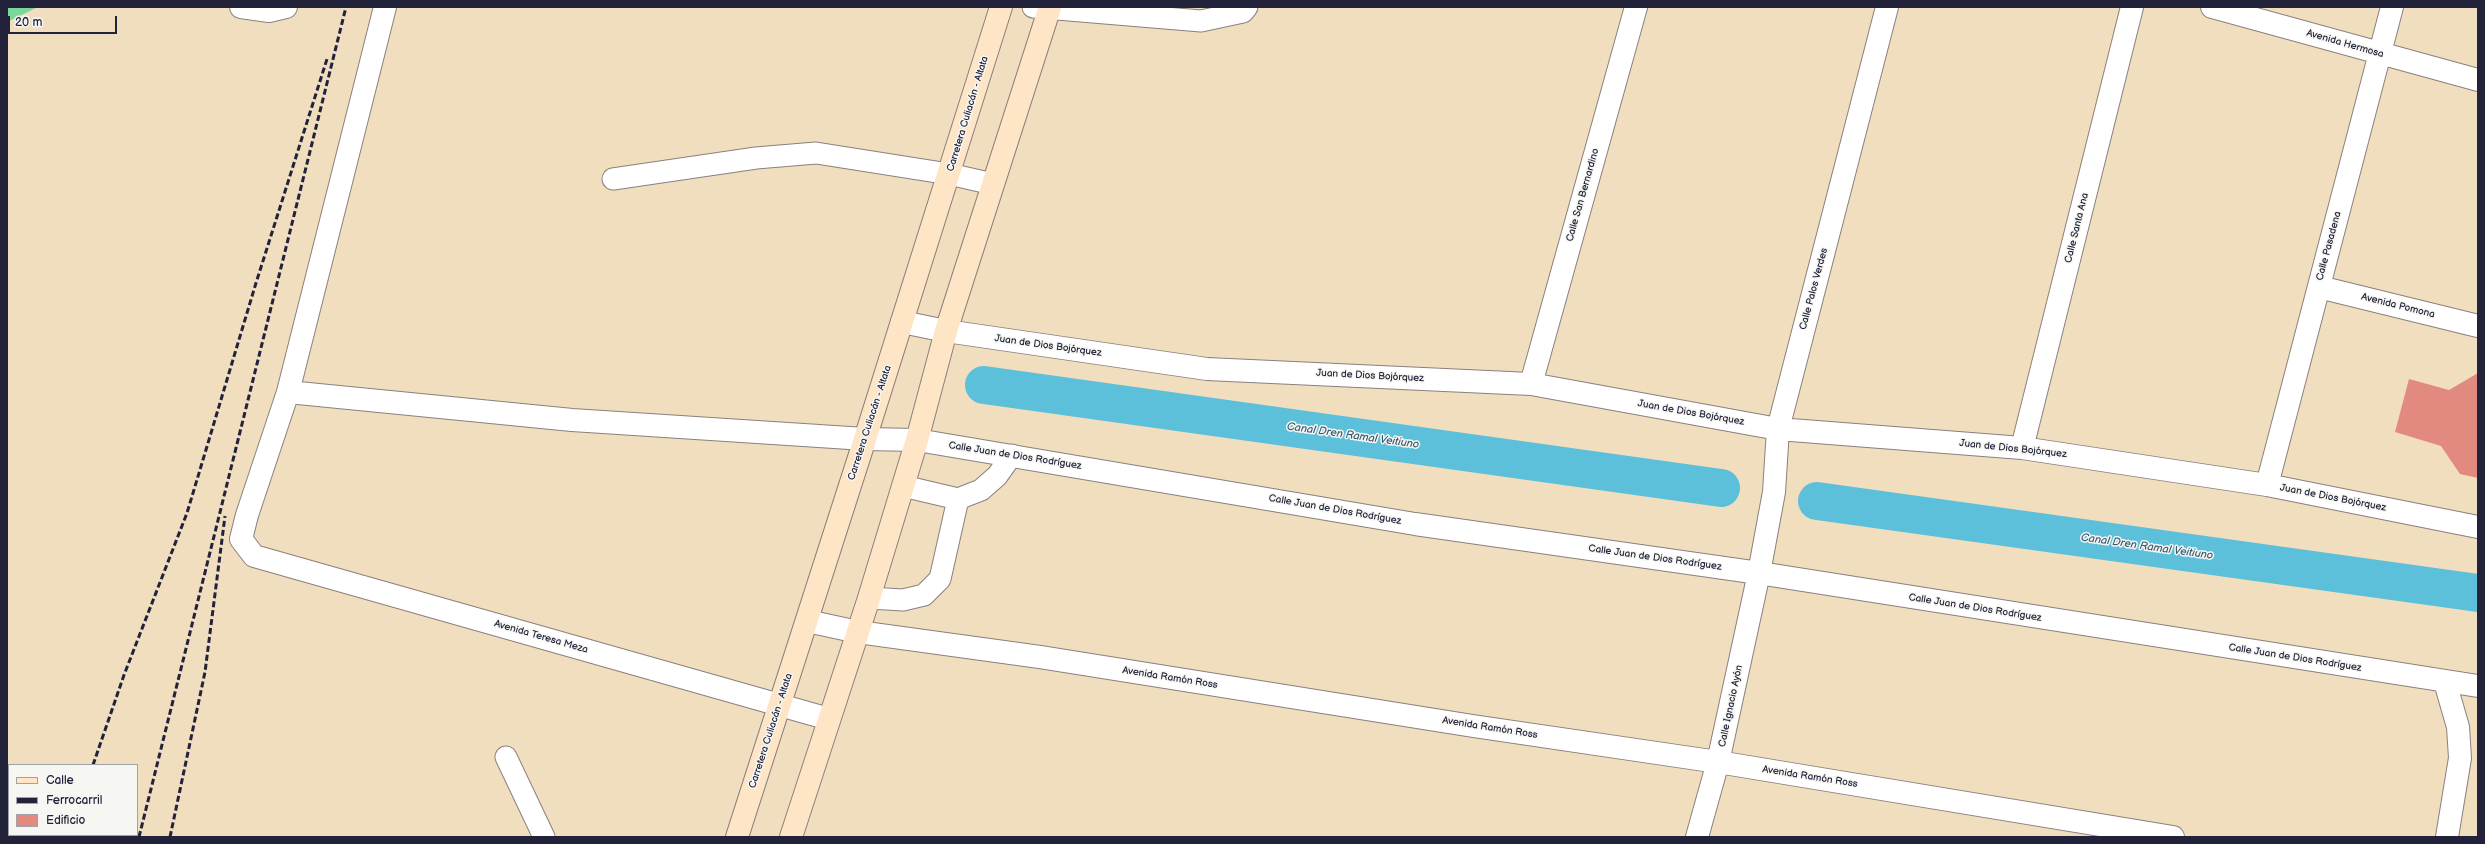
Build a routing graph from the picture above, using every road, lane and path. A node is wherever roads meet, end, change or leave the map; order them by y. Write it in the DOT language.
graph roads {
  1 [pos="241,7"];
  2 [pos="385,7"];
  3 [pos="1001,7"];
  4 [pos="1247,7"];
  5 [pos="1636,7"];
  6 [pos="1887,7"];
  7 [pos="2132,7"];
  8 [pos="2212,7"];
  9 [pos="2392,7"];
  10 [pos="285,8"];
  11 [pos="1044,8"];
  12 [pos="1151,11"];
  13 [pos="2380,54"];
  14 [pos="2478,80"];
  15 [pos="949,174"];
  16 [pos="613,179"];
  17 [pos="993,184"];
  18 [pos="2319,287"];
  19 [pos="902,322"];
  20 [pos="2478,326"];
  21 [pos="946,331"];
  22 [pos="1531,384"];
  23 [pos="288,392"];
  24 [pos="1778,429"];
  25 [pos="865,439"];
  26 [pos="917,440"];
  27 [pos="2022,448"];
  28 [pos="1012,455"];
  29 [pos="2267,485"];
  30 [pos="902,486"];
  31 [pos="958,499"];
  32 [pos="2478,527"];
  33 [pos="1759,573"];
  34 [pos="869,598"];
  35 [pos="807,622"];
  36 [pos="858,632"];
  37 [pos="2444,682"];
  38 [pos="2478,686"];
  39 [pos="779,704"];
  40 [pos="829,719"];
  41 [pos="506,757"];
  42 [pos="1718,762"];
  43 [pos="544,837"];
  44 [pos="736,837"];
  45 [pos="792,837"];
  46 [pos="1697,837"];
  47 [pos="2173,837"];
  48 [pos="2447,837"];
  1 -- 10 [label="street"];
  2 -- 23 [label="street"];
  3 -- 15 [label="main road, Carretera Culiacán - Altata"];
  4 -- 12 [label="lane"];
  5 -- 22 [label="street, Calle San Bernardino"];
  6 -- 24 [label="street, Calle Palos Verdes"];
  7 -- 27 [label="street, Calle Santa Ana"];
  8 -- 13 [label="street, Avenida Hermosa"];
  9 -- 13 [label="street, Calle Pasadena"];
  11 -- 12 [label="lane"];
  11 -- 17 [label="main road"];
  13 -- 14 [label="street, Avenida Hermosa"];
  13 -- 18 [label="street, Calle Pasadena"];
  15 -- 16 [label="lane"];
  15 -- 17 [label="lane"];
  15 -- 19 [label="main road, Carretera Culiacán - Altata"];
  17 -- 21 [label="main road"];
  18 -- 20 [label="street, Avenida Pomona"];
  18 -- 29 [label="street, Calle Pasadena"];
  19 -- 21 [label="street, Juan de Dios Bojórquez"];
  19 -- 25 [label="main road, Carretera Culiacán - Altata"];
  21 -- 22 [label="street, Juan de Dios Bojórquez"];
  21 -- 26 [label="main road"];
  22 -- 24 [label="street, Juan de Dios Bojórquez"];
  23 -- 25 [label="street, Calle Juan de Dios Rodríguez"];
  23 -- 39 [label="street, Avenida Teresa Meza"];
  24 -- 27 [label="street, Juan de Dios Bojórquez"];
  24 -- 33 [label="street, Calle Palos Verdes"];
  25 -- 26 [label="street, Calle Juan de Dios Rodríguez"];
  25 -- 35 [label="main road, Carretera Culiacán - Altata"];
  26 -- 28 [label="street, Calle Juan de Dios Rodríguez"];
  26 -- 30 [label="main road"];
  27 -- 29 [label="street, Juan de Dios Bojórquez"];
  28 -- 31 [label="lane"];
  28 -- 33 [label="street, Calle Juan de Dios Rodríguez"];
  29 -- 32 [label="street, Juan de Dios Bojórquez"];
  30 -- 31 [label="lane"];
  30 -- 34 [label="main road"];
  31 -- 34 [label="lane"];
  33 -- 37 [label="street, Calle Juan de Dios Rodríguez"];
  33 -- 42 [label="street, Calle Ignacio Ayón"];
  34 -- 36 [label="main road"];
  35 -- 36 [label="street, Avenida Ramón Ross"];
  35 -- 39 [label="main road, Carretera Culiacán - Altata"];
  36 -- 40 [label="main road"];
  36 -- 42 [label="street, Avenida Ramón Ross"];
  37 -- 38 [label="street, Calle Juan de Dios Rodríguez"];
  37 -- 48 [label="street"];
  39 -- 40 [label="street, Avenida Teresa Meza"];
  39 -- 44 [label="main road, Carretera Culiacán - Altata"];
  40 -- 45 [label="main road"];
  41 -- 43 [label="lane"];
  42 -- 46 [label="street, Calle Ignacio Ayón"];
  42 -- 47 [label="street, Avenida Ramón Ross"];
}
